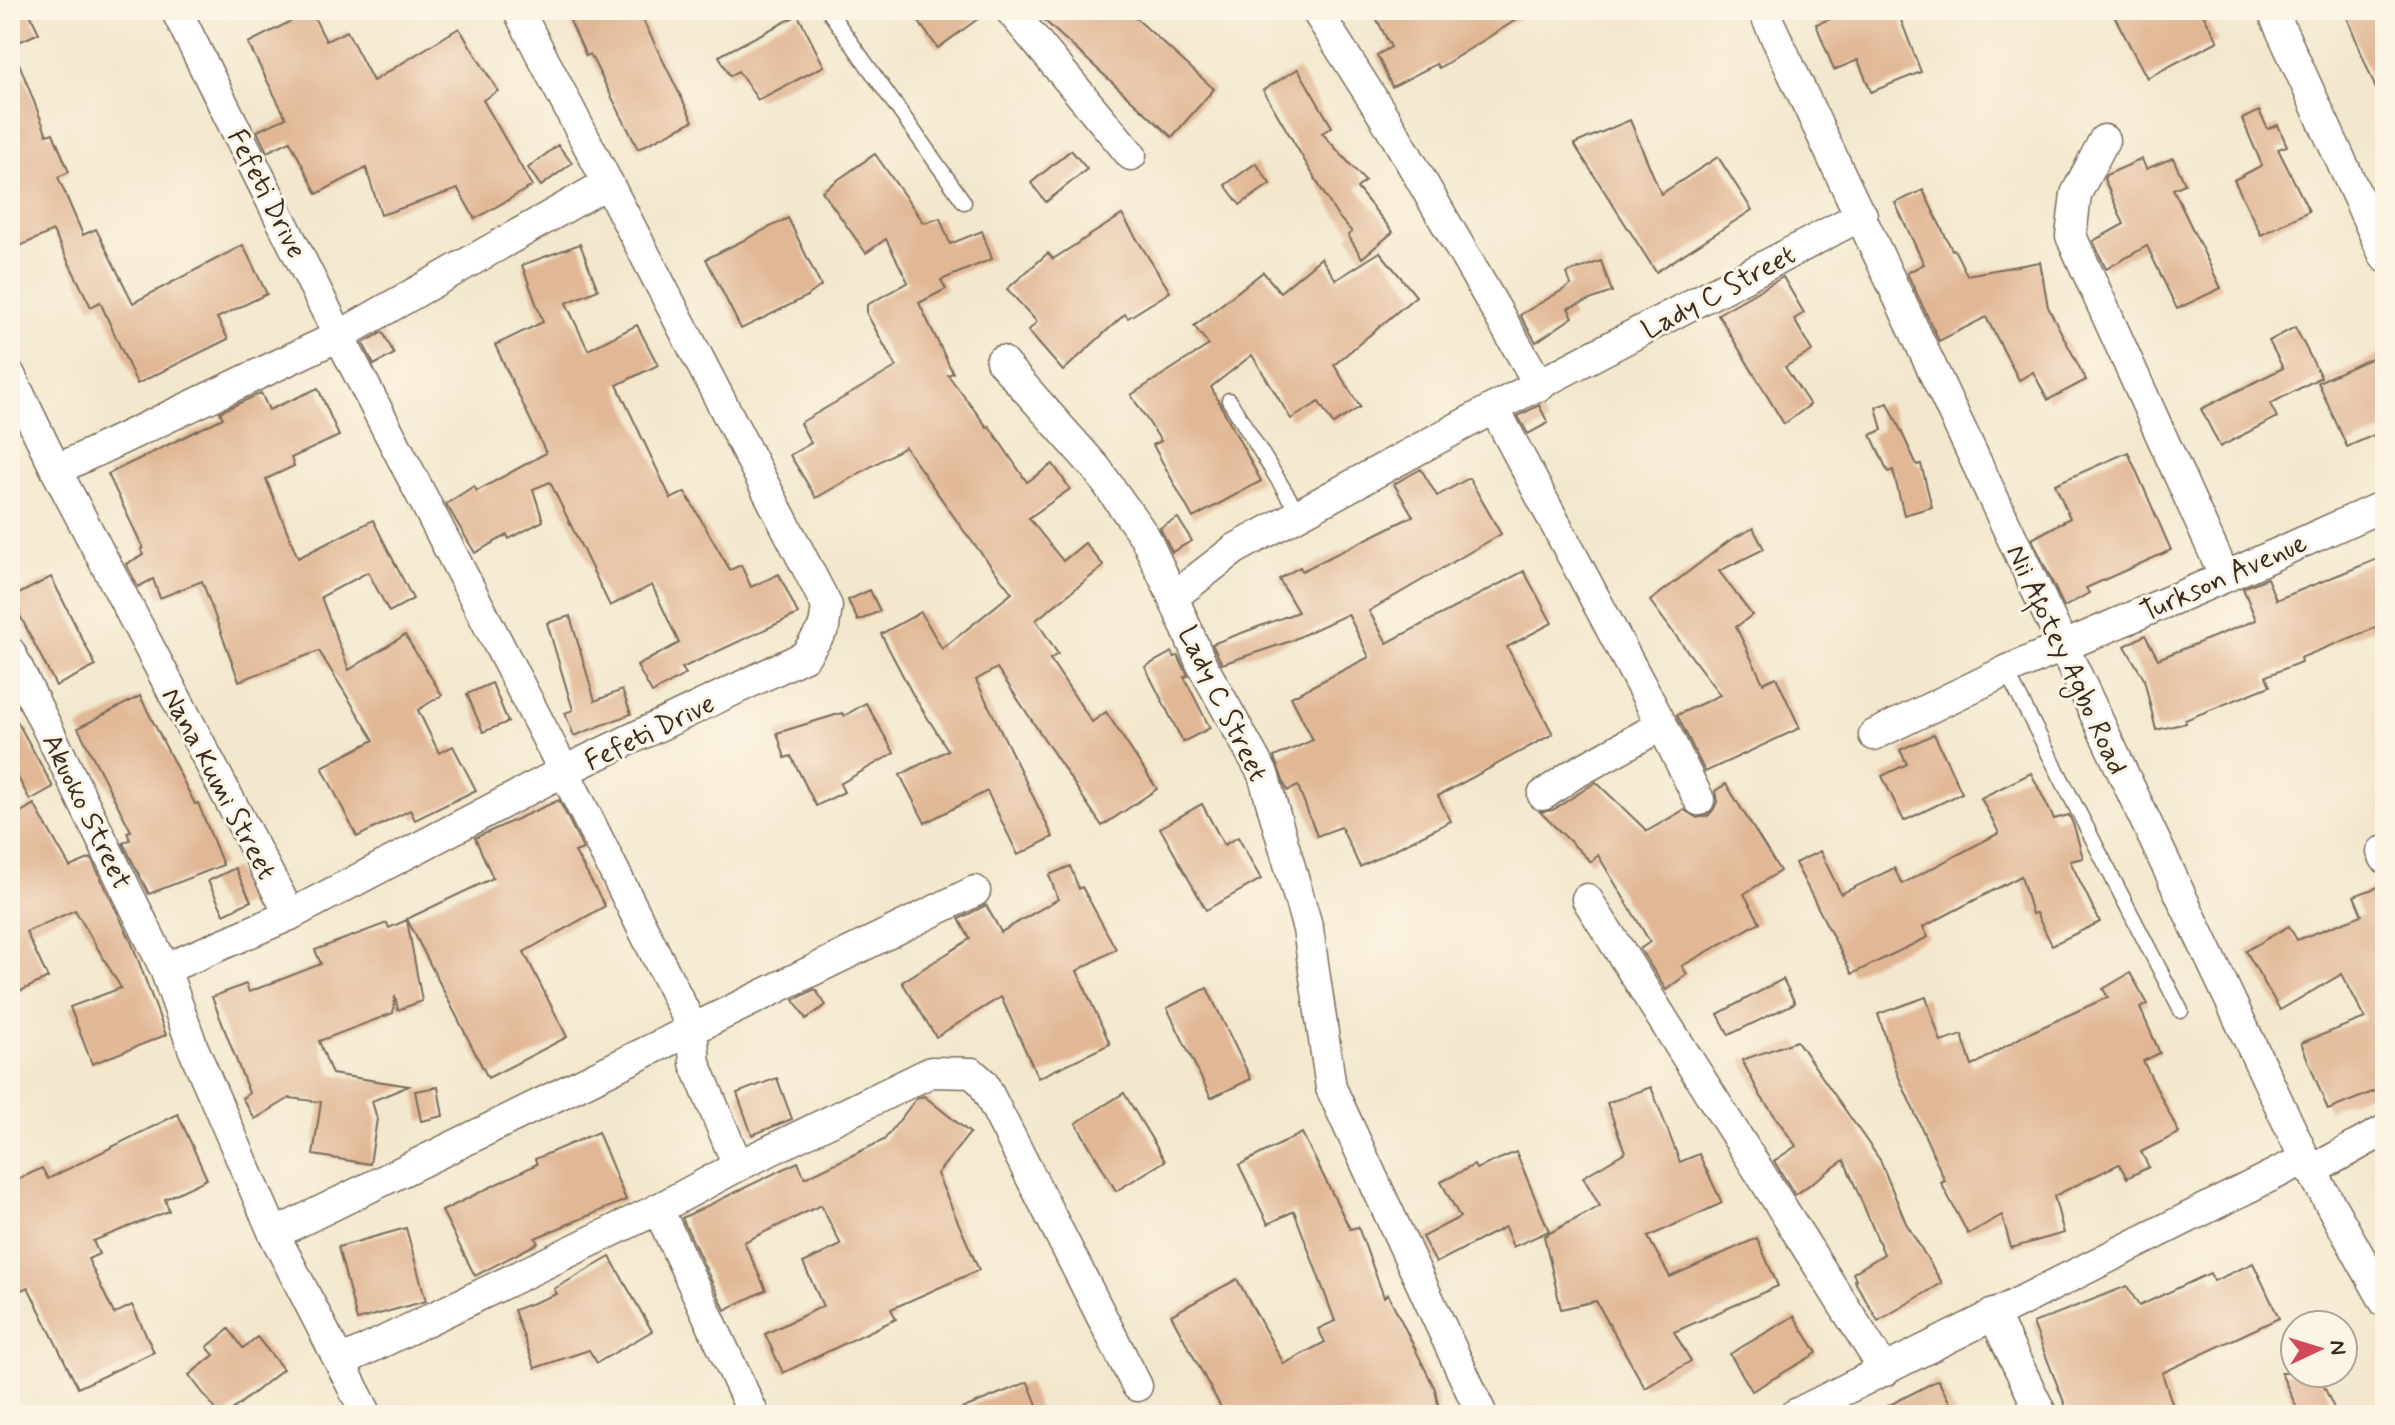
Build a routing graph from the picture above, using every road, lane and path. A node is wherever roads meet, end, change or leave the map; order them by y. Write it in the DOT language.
graph roads {
  1 [pos="176,10"];
  2 [pos="518,10"];
  3 [pos="828,10"];
  4 [pos="1010,10"];
  5 [pos="1316,10"];
  6 [pos="1763,10"];
  7 [pos="2272,10"];
  8 [pos="2104,140"];
  9 [pos="1131,155"];
  10 [pos="608,183"];
  11 [pos="964,202"];
  12 [pos="1862,215"];
  13 [pos="2385,257"];
  14 [pos="339,336"];
  15 [pos="1001,361"];
  16 [pos="10,375"];
  17 [pos="1540,386"];
  18 [pos="1229,400"];
  19 [pos="1494,408"];
  20 [pos="56,470"];
  21 [pos="2385,505"];
  22 [pos="1299,514"];
  23 [pos="2225,577"];
  24 [pos="1173,597"];
  25 [pos="2061,646"];
  26 [pos="10,652"];
  27 [pos="2006,671"];
  28 [pos="1662,725"];
  29 [pos="1874,735"];
  30 [pos="564,771"];
  31 [pos="1543,795"];
  32 [pos="1699,800"];
  33 [pos="975,891"];
  34 [pos="1587,899"];
  35 [pos="290,915"];
  36 [pos="165,969"];
  37 [pos="2181,1011"];
  38 [pos="692,1027"];
  39 [pos="2385,1130"];
  40 [pos="2308,1165"];
  41 [pos="738,1166"];
  42 [pos="658,1209"];
  43 [pos="274,1234"];
  44 [pos="2382,1289"];
  45 [pos="1993,1314"];
  46 [pos="341,1362"];
  47 [pos="1885,1371"];
  48 [pos="1137,1386"];
  49 [pos="367,1415"];
  50 [pos="754,1415"];
  51 [pos="1482,1415"];
  52 [pos="1794,1415"];
  53 [pos="2042,1415"];
  1 -- 14 [label="street, Fefeti Drive"];
  2 -- 10 [label="street, Fefeti Drive"];
  3 -- 11 [label="lane"];
  4 -- 9 [label="street"];
  5 -- 17 [label="street"];
  6 -- 12 [label="street, Nii Afotey Agbo Road"];
  7 -- 13 [label="street"];
  8 -- 23 [label="street"];
  10 -- 14 [label="street"];
  10 -- 30 [label="street, Fefeti Drive"];
  12 -- 17 [label="street, Lady C Street"];
  12 -- 25 [label="street, Nii Afotey Agbo Road"];
  14 -- 20 [label="street"];
  14 -- 30 [label="street, Fefeti Drive"];
  15 -- 24 [label="street"];
  16 -- 20 [label="street, Nana Kumi Street"];
  17 -- 19 [label="street, Lady C Street"];
  18 -- 22 [label="lane"];
  19 -- 22 [label="street, Lady C Street"];
  19 -- 28 [label="street"];
  20 -- 35 [label="street, Nana Kumi Street"];
  21 -- 23 [label="street, Turkson Avenue"];
  22 -- 24 [label="street, Lady C Street"];
  23 -- 25 [label="street, Turkson Avenue"];
  24 -- 51 [label="street, Lady C Street"];
  25 -- 27 [label="street, Turkson Avenue"];
  25 -- 40 [label="street, Nii Afotey Agbo Road"];
  26 -- 36 [label="street, Akuoko Street"];
  27 -- 29 [label="street, Turkson Avenue"];
  27 -- 37 [label="lane"];
  28 -- 31 [label="street"];
  28 -- 32 [label="street"];
  30 -- 35 [label="street, Nana Kumi Street"];
  30 -- 38 [label="street"];
  33 -- 38 [label="street"];
  34 -- 47 [label="street"];
  35 -- 36 [label="street"];
  36 -- 43 [label="street, Akuoko Street"];
  38 -- 41 [label="street"];
  38 -- 43 [label="street"];
  39 -- 40 [label="street"];
  40 -- 44 [label="street, Nii Afotey Agbo Road"];
  40 -- 45 [label="street"];
  41 -- 42 [label="street"];
  41 -- 48 [label="street"];
  42 -- 46 [label="street"];
  42 -- 50 [label="street"];
  43 -- 46 [label="street, Akuoko Street"];
  45 -- 47 [label="street"];
  45 -- 53 [label="street"];
  46 -- 49 [label="street, Akuoko Street"];
  47 -- 52 [label="street"];
}
